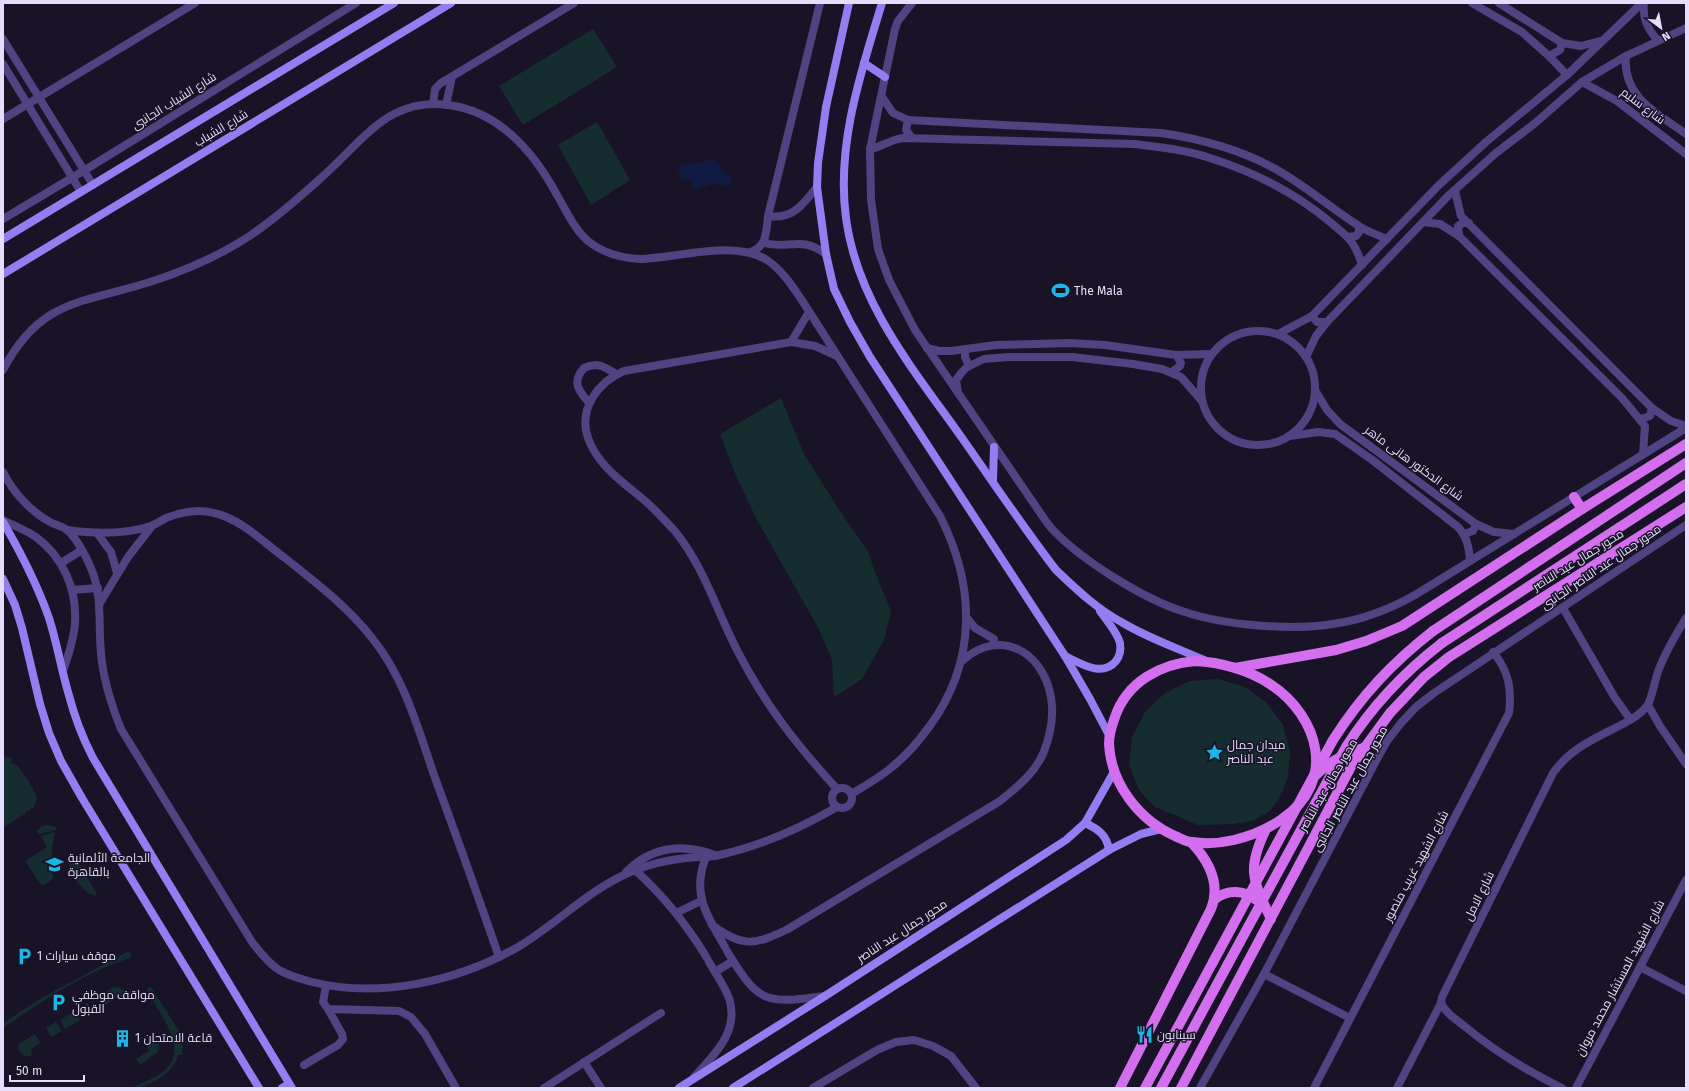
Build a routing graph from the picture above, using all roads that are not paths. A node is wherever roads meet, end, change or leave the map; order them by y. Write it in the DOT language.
graph roads {
  1 [pos="196,3"];
  2 [pos="356,3"];
  3 [pos="394,3"];
  4 [pos="451,3"];
  5 [pos="574,3"];
  6 [pos="820,3"];
  7 [pos="849,3"];
  8 [pos="882,3"];
  9 [pos="912,3"];
  10 [pos="1472,3"];
  11 [pos="1499,3"];
  12 [pos="1643,3"];
  13 [pos="1686,28"];
  14 [pos="3,39"];
  15 [pos="1602,40"];
  16 [pos="1658,41"];
  17 [pos="1562,43"];
  18 [pos="1549,56"];
  19 [pos="1626,56"];
  20 [pos="864,63"];
  21 [pos="3,64"];
  22 [pos="1567,74"];
  23 [pos="452,77"];
  24 [pos="885,77"];
  25 [pos="1582,82"];
  26 [pos="39,98"];
  27 [pos="882,98"];
  28 [pos="433,104"];
  29 [pos="446,104"];
  30 [pos="27,105"];
  31 [pos="3,120"];
  32 [pos="908,120"];
  33 [pos="1161,133"];
  34 [pos="1686,134"];
  35 [pos="912,138"];
  36 [pos="1160,147"];
  37 [pos="870,149"];
  38 [pos="1686,154"];
  39 [pos="85,170"];
  40 [pos="72,177"];
  41 [pos="93,185"];
  42 [pos="817,187"];
  43 [pos="1455,191"];
  44 [pos="81,192"];
  45 [pos="768,216"];
  46 [pos="3,219"];
  47 [pos="1423,222"];
  48 [pos="1469,223"];
  49 [pos="1359,227"];
  50 [pos="1459,236"];
  51 [pos="1348,237"];
  52 [pos="1387,239"];
  53 [pos="3,240"];
  54 [pos="764,243"];
  55 [pos="750,252"];
  56 [pos="826,254"];
  57 [pos="1362,265"];
  58 [pos="3,274"];
  59 [pos="809,312"];
  60 [pos="1312,316"];
  61 [pos="1327,322"];
  62 [pos="1278,334"];
  63 [pos="791,342"];
  64 [pos="927,348"];
  65 [pos="965,350"];
  66 [pos="1212,354"];
  67 [pos="1176,355"];
  68 [pos="838,356"];
  69 [pos="1306,357"];
  70 [pos="969,366"];
  71 [pos="3,370"];
  72 [pos="1172,372"];
  73 [pos="616,374"];
  74 [pos="1315,390"];
  75 [pos="958,393"];
  76 [pos="1202,400"];
  77 [pos="589,403"];
  78 [pos="1652,408"];
  79 [pos="1640,418"];
  80 [pos="1340,424"];
  81 [pos="1686,427"];
  82 [pos="1335,434"];
  83 [pos="1289,436"];
  84 [pos="1686,444"];
  85 [pos="994,447"];
  86 [pos="1643,454"];
  87 [pos="1686,463"];
  88 [pos="3,472"];
  89 [pos="993,481"];
  90 [pos="1686,484"];
  91 [pos="1574,497"];
  92 [pos="1686,507"];
  93 [pos="1582,508"];
  94 [pos="3,521"];
  95 [pos="1476,524"];
  96 [pos="1686,525"];
  97 [pos="152,526"];
  98 [pos="67,530"];
  99 [pos="98,533"];
  100 [pos="1464,534"];
  101 [pos="1514,534"];
  102 [pos="82,550"];
  103 [pos="1470,561"];
  104 [pos="61,563"];
  105 [pos="117,574"];
  106 [pos="3,580"];
  107 [pos="98,588"];
  108 [pos="72,590"];
  109 [pos="100,603"];
  110 [pos="1098,608"];
  111 [pos="1563,608"];
  112 [pos="967,618"];
  113 [pos="1685,620"];
  114 [pos="993,644"];
  115 [pos="1493,652"];
  116 [pos="1065,656"];
  117 [pos="962,661"];
  118 [pos="1206,661"];
  119 [pos="1233,668"];
  120 [pos="64,672"];
  121 [pos="1648,705"];
  122 [pos="1630,720"];
  123 [pos="1110,737"];
  124 [pos="1363,748"];
  125 [pos="1686,764"];
  126 [pos="1115,770"];
  127 [pos="1314,776"];
  128 [pos="837,789"];
  129 [pos="851,794"];
  130 [pos="837,807"];
  131 [pos="1085,823"];
  132 [pos="1161,829"];
  133 [pos="1266,829"];
  134 [pos="1191,842"];
  135 [pos="1109,850"];
  136 [pos="716,855"];
  137 [pos="706,857"];
  138 [pos="635,870"];
  139 [pos="622,875"];
  140 [pos="1686,880"];
  141 [pos="1215,899"];
  142 [pos="701,901"];
  143 [pos="676,913"];
  144 [pos="1269,923"];
  145 [pos="712,925"];
  146 [pos="499,956"];
  147 [pos="733,961"];
  148 [pos="1640,967"];
  149 [pos="715,972"];
  150 [pos="1264,974"];
  151 [pos="326,986"];
  152 [pos="1686,991"];
  153 [pos="825,996"];
  154 [pos="1441,1003"];
  155 [pos="328,1009"];
  156 [pos="661,1013"];
  157 [pos="1350,1018"];
  158 [pos="584,1062"];
  159 [pos="304,1065"];
  160 [pos="693,1079"];
  161 [pos="288,1087"];
  162 [pos="259,1088"];
  163 [pos="456,1088"];
  164 [pos="544,1088"];
  165 [pos="600,1088"];
  166 [pos="679,1088"];
  167 [pos="733,1088"];
  168 [pos="813,1088"];
  169 [pos="976,1088"];
  170 [pos="1120,1088"];
  171 [pos="1145,1088"];
  172 [pos="1161,1088"];
  173 [pos="1181,1088"];
  174 [pos="1200,1088"];
  175 [pos="1314,1088"];
  176 [pos="1397,1088"];
  177 [pos="1562,1088"];
  178 [pos="1576,1088"];
  1 -- 26 [label="street"];
  2 -- 39 [label="street, شارع الشباب الجانبى"];
  3 -- 41 [label="main road, شارع الشباب"];
  4 -- 58 [label="main road, شارع الشباب"];
  5 -- 23 [label="street"];
  6 -- 45 [label="street"];
  7 -- 42 [label="main road"];
  8 -- 20 [label="main road"];
  9 -- 24 [label="street"];
  10 -- 18 [label="street"];
  11 -- 17 [label="street"];
  12 -- 15 [label="street"];
  12 -- 16 [label="street"];
  13 -- 16 [label="street"];
  14 -- 26 [label="street"];
  15 -- 17 [label="street"];
  15 -- 22 [label="street"];
  16 -- 19 [label="street"];
  17 -- 18 [label="street"];
  18 -- 22 [label="street"];
  19 -- 25 [label="street"];
  19 -- 34 [label="street, شارع سليم"];
  20 -- 24 [label="main road"];
  20 -- 89 [label="main road"];
  21 -- 30 [label="street"];
  22 -- 52 [label="street"];
  23 -- 28 [label="street"];
  23 -- 29 [label="street"];
  24 -- 27 [label="street"];
  25 -- 38 [label="street, شارع سليم"];
  25 -- 43 [label="street"];
  26 -- 30 [label="street"];
  26 -- 39 [label="street"];
  27 -- 32 [label="street"];
  27 -- 37 [label="street"];
  28 -- 29 [label="street"];
  28 -- 71 [label="street"];
  29 -- 55 [label="street"];
  30 -- 31 [label="street"];
  30 -- 40 [label="street"];
  32 -- 33 [label="street"];
  32 -- 35 [label="street"];
  33 -- 36 [label="street"];
  33 -- 49 [label="street"];
  35 -- 36 [label="street"];
  35 -- 37 [label="street"];
  36 -- 51 [label="street"];
  37 -- 64 [label="street"];
  39 -- 40 [label="street, شارع الشباب الجانبى"];
  39 -- 41 [label="street"];
  40 -- 44 [label="street"];
  40 -- 46 [label="street, شارع الشباب الجانبى"];
  41 -- 44 [label="main road, شارع الشباب"];
  42 -- 45 [label="street"];
  42 -- 56 [label="main road"];
  43 -- 47 [label="street"];
  43 -- 48 [label="street"];
  44 -- 53 [label="main road, شارع الشباب"];
  45 -- 54 [label="street"];
  47 -- 50 [label="street"];
  47 -- 61 [label="street"];
  48 -- 50 [label="street"];
  48 -- 78 [label="street"];
  49 -- 51 [label="street"];
  49 -- 52 [label="street"];
  50 -- 79 [label="street"];
  51 -- 57 [label="street"];
  52 -- 57 [label="street"];
  54 -- 55 [label="street"];
  54 -- 56 [label="street"];
  55 -- 59 [label="street"];
  56 -- 116 [label="main road"];
  57 -- 60 [label="street"];
  59 -- 63 [label="street"];
  59 -- 68 [label="street"];
  60 -- 61 [label="street"];
  60 -- 62 [label="street"];
  61 -- 69 [label="street"];
  62 -- 66 [label="street"];
  62 -- 69 [label="street"];
  63 -- 68 [label="street"];
  63 -- 73 [label="street"];
  64 -- 65 [label="street"];
  64 -- 75 [label="street"];
  65 -- 67 [label="street"];
  65 -- 70 [label="street"];
  66 -- 67 [label="street"];
  66 -- 76 [label="street"];
  67 -- 72 [label="street"];
  68 -- 112 [label="street"];
  69 -- 74 [label="street"];
  70 -- 72 [label="street"];
  70 -- 75 [label="street"];
  72 -- 76 [label="street"];
  73 -- 77 [label="street"];
  73 -- 77 [label="street"];
  74 -- 80 [label="street, شارع الدكتور هانى ماهر"];
  74 -- 83 [label="street"];
  75 -- 85 [label="street"];
  76 -- 83 [label="street"];
  77 -- 128 [label="street"];
  78 -- 79 [label="street"];
  78 -- 81 [label="street"];
  79 -- 86 [label="street"];
  80 -- 82 [label="street"];
  80 -- 95 [label="street, شارع الدكتور هانى ماهر"];
  81 -- 86 [label="street"];
  82 -- 83 [label="street"];
  82 -- 100 [label="street, شارع الدكتور هانى ماهر"];
  84 -- 93 [label="main road"];
  85 -- 89 [label="main road"];
  85 -- 103 [label="street"];
  86 -- 91 [label="street"];
  87 -- 171 [label="main road, bridge"];
  88 -- 98 [label="street"];
  89 -- 110 [label="main road"];
  90 -- 172 [label="main road, bridge"];
  91 -- 93 [label="main road"];
  91 -- 101 [label="street"];
  92 -- 124 [label="main road, محور جمال عبد الناصر"];
  93 -- 119 [label="main road"];
  94 -- 104 [label="street"];
  94 -- 120 [label="main road"];
  95 -- 100 [label="street"];
  95 -- 101 [label="street, شارع الدكتور هانى ماهر"];
  96 -- 111 [label="street, محور جمال عبد الناصر الجانبى"];
  97 -- 99 [label="street"];
  97 -- 105 [label="street"];
  97 -- 146 [label="street"];
  98 -- 99 [label="street"];
  98 -- 102 [label="street"];
  99 -- 105 [label="street"];
  100 -- 103 [label="street"];
  101 -- 103 [label="street"];
  102 -- 104 [label="street"];
  102 -- 107 [label="street"];
  104 -- 108 [label="street"];
  105 -- 109 [label="street"];
  106 -- 162 [label="main road"];
  107 -- 108 [label="street"];
  107 -- 109 [label="street"];
  108 -- 120 [label="street"];
  109 -- 151 [label="street"];
  110 -- 116 [label="main road"];
  110 -- 118 [label="main road"];
  111 -- 115 [label="street, محور جمال عبد الناصر الجانبى"];
  111 -- 122 [label="street"];
  112 -- 114 [label="street"];
  112 -- 117 [label="street"];
  113 -- 121 [label="street"];
  114 -- 117 [label="street"];
  114 -- 145 [label="street"];
  115 -- 150 [label="street, محور جمال عبد الناصر الجانبى"];
  115 -- 157 [label="street, شارع الشهيد غريب منصور"];
  116 -- 123 [label="main road"];
  117 -- 129 [label="street"];
  118 -- 119 [label="main road"];
  118 -- 123 [label="main road"];
  119 -- 127 [label="main road"];
  120 -- 161 [label="main road"];
  121 -- 122 [label="street, شارع الامل"];
  121 -- 125 [label="street"];
  122 -- 154 [label="street, شارع الامل"];
  123 -- 126 [label="main road"];
  124 -- 127 [label="main road"];
  124 -- 144 [label="main road, محور جمال عبد الناصر"];
  126 -- 131 [label="main road, محور جمال عبد الناصر"];
  126 -- 132 [label="main road"];
  127 -- 133 [label="main road"];
  128 -- 129 [label="street"];
  128 -- 130 [label="street"];
  129 -- 130 [label="street"];
  130 -- 136 [label="street"];
  131 -- 135 [label="main road"];
  131 -- 153 [label="main road, محور جمال عبد الناصر"];
  132 -- 134 [label="main road"];
  132 -- 135 [label="main road"];
  133 -- 134 [label="main road"];
  133 -- 144 [label="main road"];
  134 -- 141 [label="main road"];
  135 -- 167 [label="main road"];
  136 -- 137 [label="street"];
  136 -- 139 [label="street"];
  137 -- 138 [label="street"];
  137 -- 142 [label="street"];
  138 -- 139 [label="street"];
  138 -- 143 [label="street"];
  139 -- 146 [label="street"];
  140 -- 148 [label="street, شارع الشهيد المستشار محمد مروان"];
  141 -- 144 [label="main road"];
  141 -- 170 [label="main road"];
  142 -- 143 [label="street"];
  142 -- 145 [label="street"];
  143 -- 149 [label="street"];
  144 -- 173 [label="main road, محور جمال عبد الناصر"];
  145 -- 147 [label="street"];
  146 -- 151 [label="street"];
  147 -- 149 [label="street"];
  147 -- 153 [label="street"];
  148 -- 152 [label="street"];
  148 -- 178 [label="street, شارع الشهيد المستشار محمد مروان"];
  149 -- 160 [label="street"];
  150 -- 157 [label="street"];
  150 -- 174 [label="street, محور جمال عبد الناصر الجانبى"];
  151 -- 155 [label="street"];
  153 -- 160 [label="main road, محور جمال عبد الناصر"];
  154 -- 176 [label="street, شارع الامل"];
  154 -- 177 [label="street"];
  155 -- 159 [label="street"];
  155 -- 163 [label="street"];
  156 -- 158 [label="street"];
  157 -- 175 [label="street, شارع الشهيد غريب منصور"];
  158 -- 164 [label="street"];
  158 -- 165 [label="street"];
  160 -- 166 [label="main road, محور جمال عبد الناصر"];
  168 -- 169 [label="street"];
}
